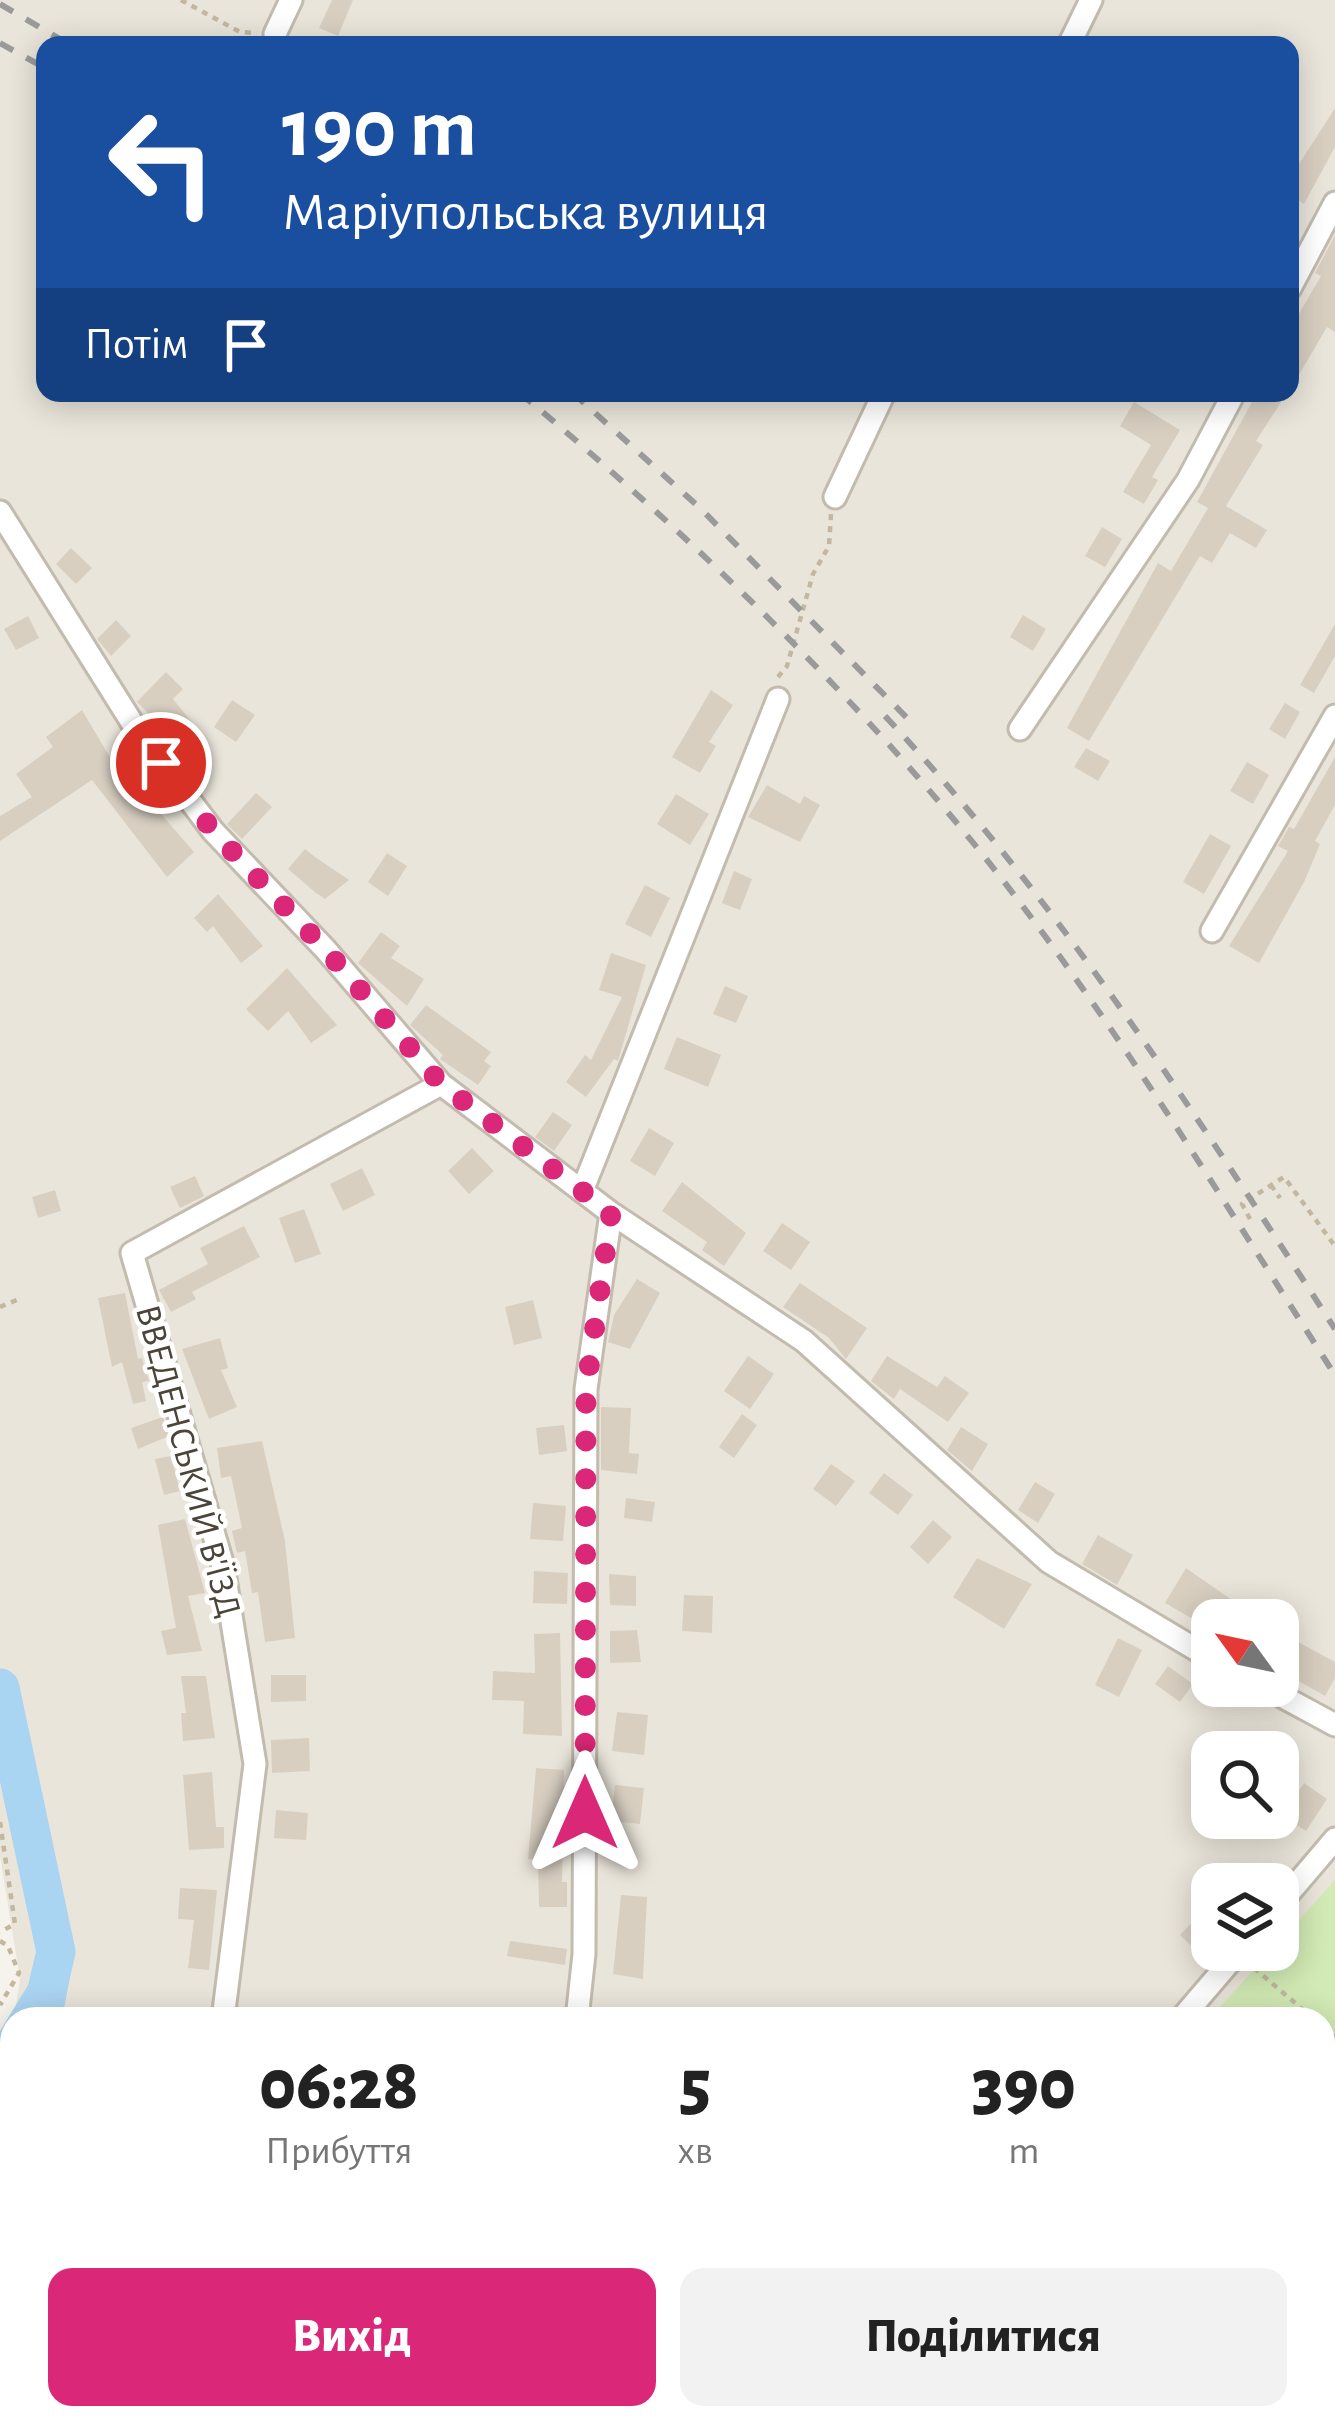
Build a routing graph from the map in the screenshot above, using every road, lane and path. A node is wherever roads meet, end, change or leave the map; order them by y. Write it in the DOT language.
graph roads {
  1 [pos="181,0"];
  2 [pos="291,0"];
  3 [pos="1091,0"];
  4 [pos="275,34"];
  5 [pos="1073,36"];
  6 [pos="1335,203"];
  7 [pos="1299,271"];
  8 [pos="880,402"];
  9 [pos="1229,402"];
  10 [pos="835,497"];
  11 [pos="0,512"];
  12 [pos="778,699"];
  13 [pos="1335,716"];
  14 [pos="1020,729"];
  15 [pos="1212,931"];
  16 [pos="441,1084"];
  17 [pos="1271,1185"];
  18 [pos="582,1191"];
  19 [pos="1280,1198"];
  20 [pos="611,1213"];
  21 [pos="1250,1219"];
  22 [pos="1335,1246"];
  23 [pos="19,1299"];
  24 [pos="0,1307"];
  25 [pos="1191,1647"];
  26 [pos="1299,1706"];
  27 [pos="1335,1725"];
  28 [pos="0,1822"];
  29 [pos="1335,1839"];
  30 [pos="1299,1881"];
  31 [pos="0,1936"];
  32 [pos="1223,1971"];
  33 [pos="1260,1971"];
  34 [pos="0,2005"];
  35 [pos="225,2007"];
  36 [pos="578,2007"];
  37 [pos="1191,2007"];
  38 [pos="1301,2007"];
  1 -- 4 [label="path"];
  2 -- 4 [label="street"];
  3 -- 5 [label="street"];
  6 -- 7 [label="street"];
  8 -- 10 [label="street"];
  9 -- 14 [label="street"];
  10 -- 12 [label="path"];
  11 -- 16 [label="street"];
  12 -- 18 [label="street"];
  13 -- 15 [label="street"];
  16 -- 18 [label="street"];
  16 -- 35 [label="street, ВВЕДЕНСЬКИЙ В'ЇЗД"];
  17 -- 19 [label="path"];
  17 -- 21 [label="path"];
  17 -- 22 [label="path"];
  18 -- 20 [label="street"];
  20 -- 25 [label="street"];
  20 -- 36 [label="street"];
  23 -- 24 [label="path"];
  26 -- 27 [label="street"];
  28 -- 31 [label="path"];
  29 -- 30 [label="street"];
  31 -- 34 [label="path"];
  32 -- 37 [label="street"];
  33 -- 38 [label="path"];
}
